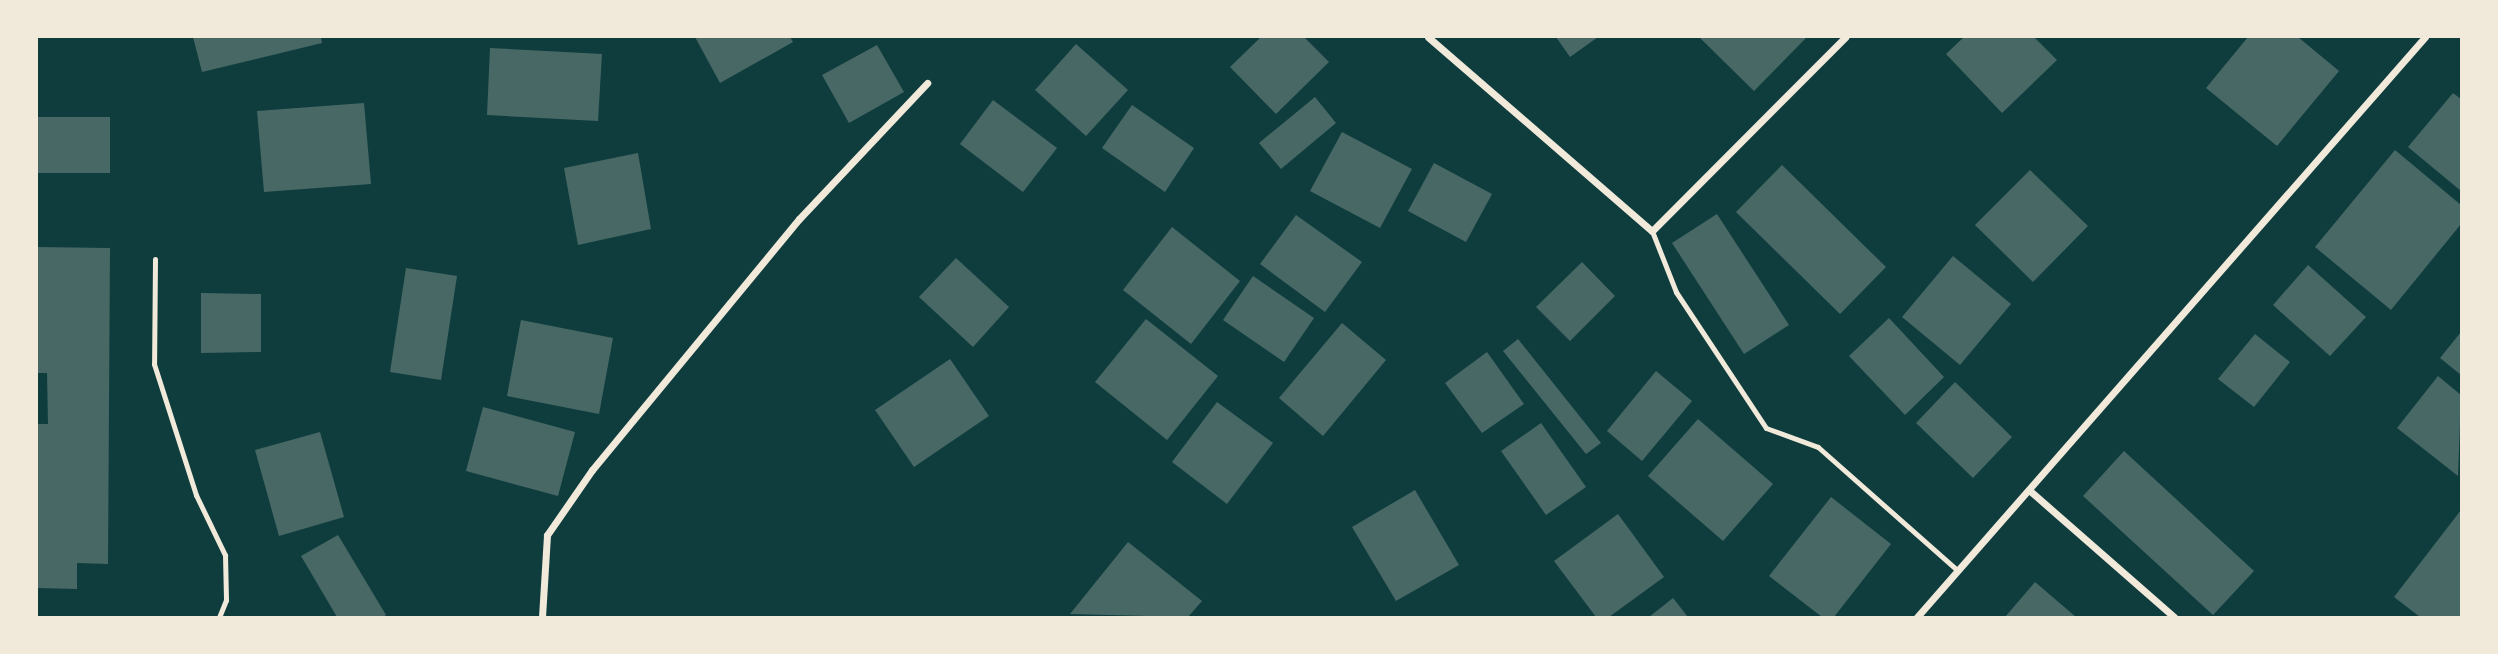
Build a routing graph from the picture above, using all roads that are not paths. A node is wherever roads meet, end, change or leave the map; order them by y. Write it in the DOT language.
graph roads {
  1 [pos="1428,37"];
  2 [pos="1844,37"];
  3 [pos="2425,37"];
  4 [pos="927,83"];
  5 [pos="1652,231"];
  6 [pos="155,259"];
  7 [pos="2029,490"];
  8 [pos="1956,569"];
  9 [pos="219,617"];
  10 [pos="542,617"];
  11 [pos="1917,617"];
  12 [pos="2174,617"];
  1 -- 5 [label="street"];
  2 -- 5 [label="street"];
  3 -- 7 [label="street"];
  4 -- 10 [label="street"];
  5 -- 8 [label="lane"];
  6 -- 9 [label="lane"];
  7 -- 8 [label="street"];
  7 -- 12 [label="street"];
  8 -- 11 [label="street"];
}
